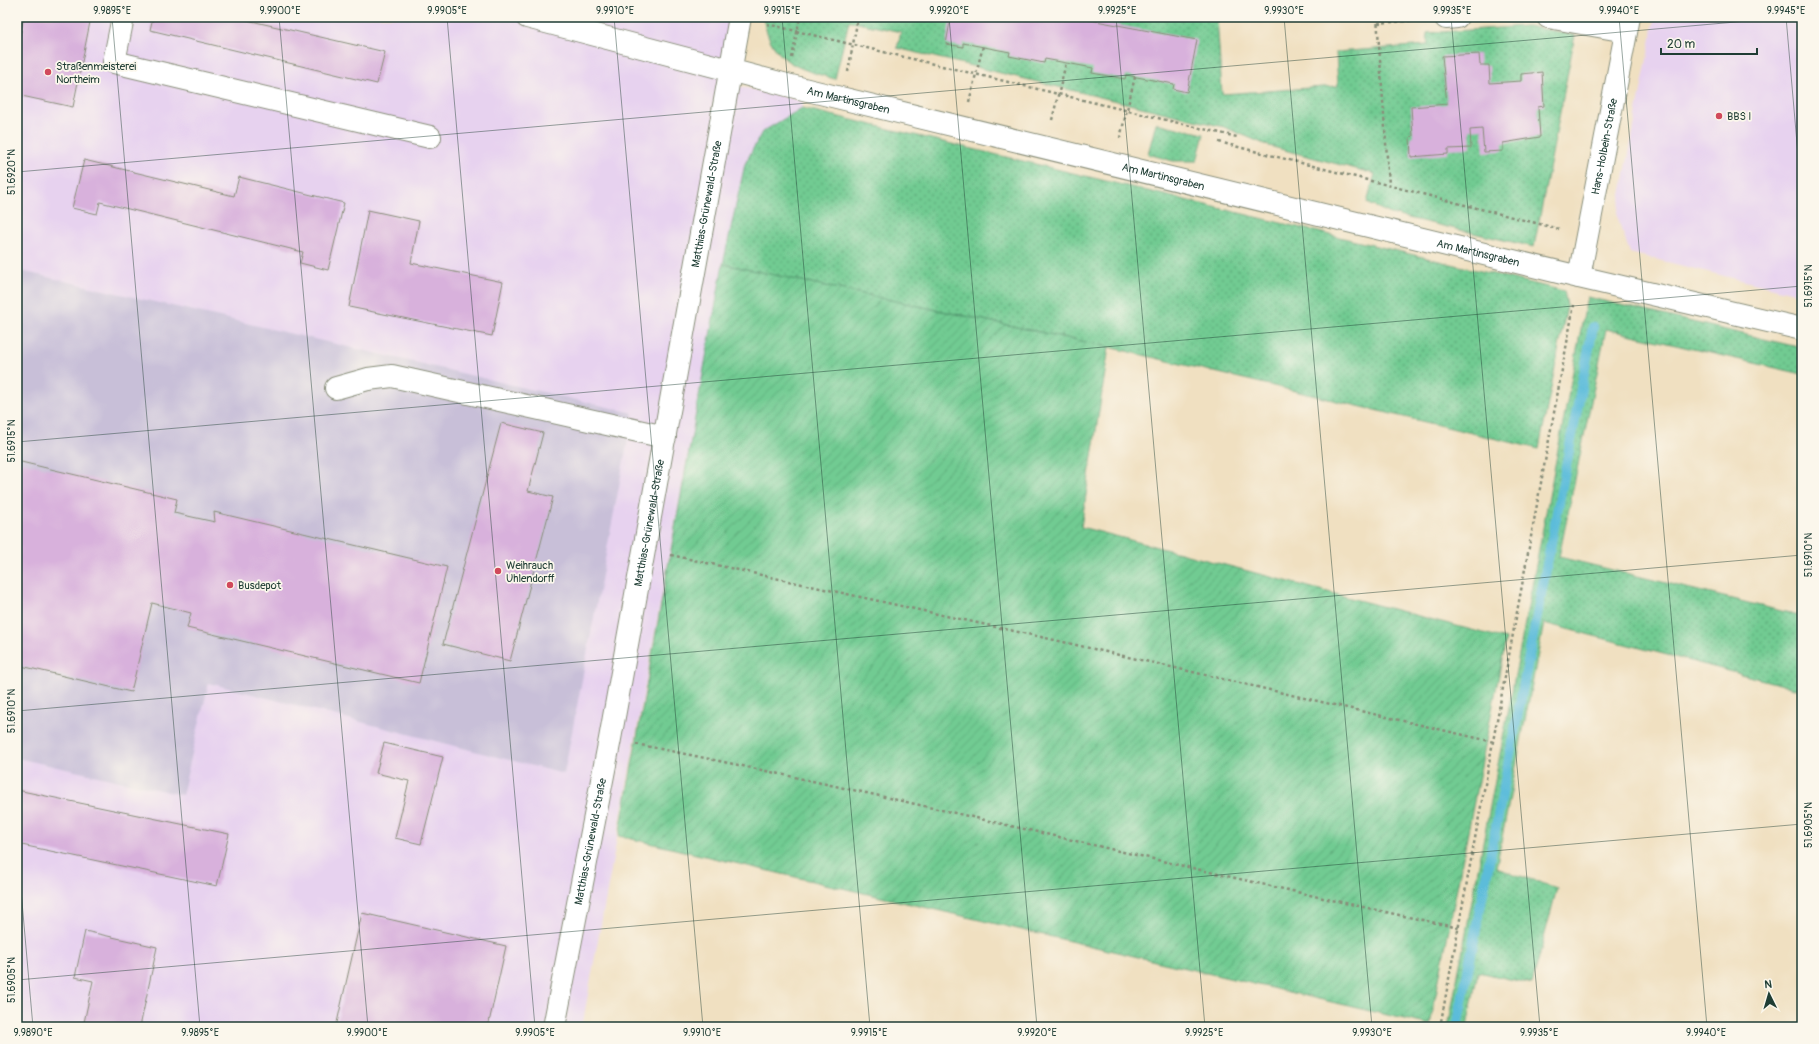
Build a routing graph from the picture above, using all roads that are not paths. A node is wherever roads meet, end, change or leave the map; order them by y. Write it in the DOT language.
graph roads {
  1 [pos="123,17"];
  2 [pos="527,17"];
  3 [pos="740,17"];
  4 [pos="1548,17"];
  5 [pos="1628,24"];
  6 [pos="593,25"];
  7 [pos="729,71"];
  8 [pos="430,137"];
  9 [pos="1579,276"];
  10 [pos="1802,328"];
  11 [pos="336,388"];
  12 [pos="665,437"];
  13 [pos="554,1027"];
  1 -- 8 [label="street"];
  2 -- 6 [label="street, Am Martinsgraben"];
  3 -- 7 [label="street, Matthias-Grünewald-Straße"];
  4 -- 5 [label="street"];
  5 -- 9 [label="street, Hans-Holbein-Straße"];
  6 -- 7 [label="street, Am Martinsgraben"];
  7 -- 9 [label="street, Am Martinsgraben"];
  7 -- 12 [label="street, Matthias-Grünewald-Straße"];
  9 -- 10 [label="street, Am Martinsgraben"];
  11 -- 12 [label="street"];
  12 -- 13 [label="street, Matthias-Grünewald-Straße"];
}
